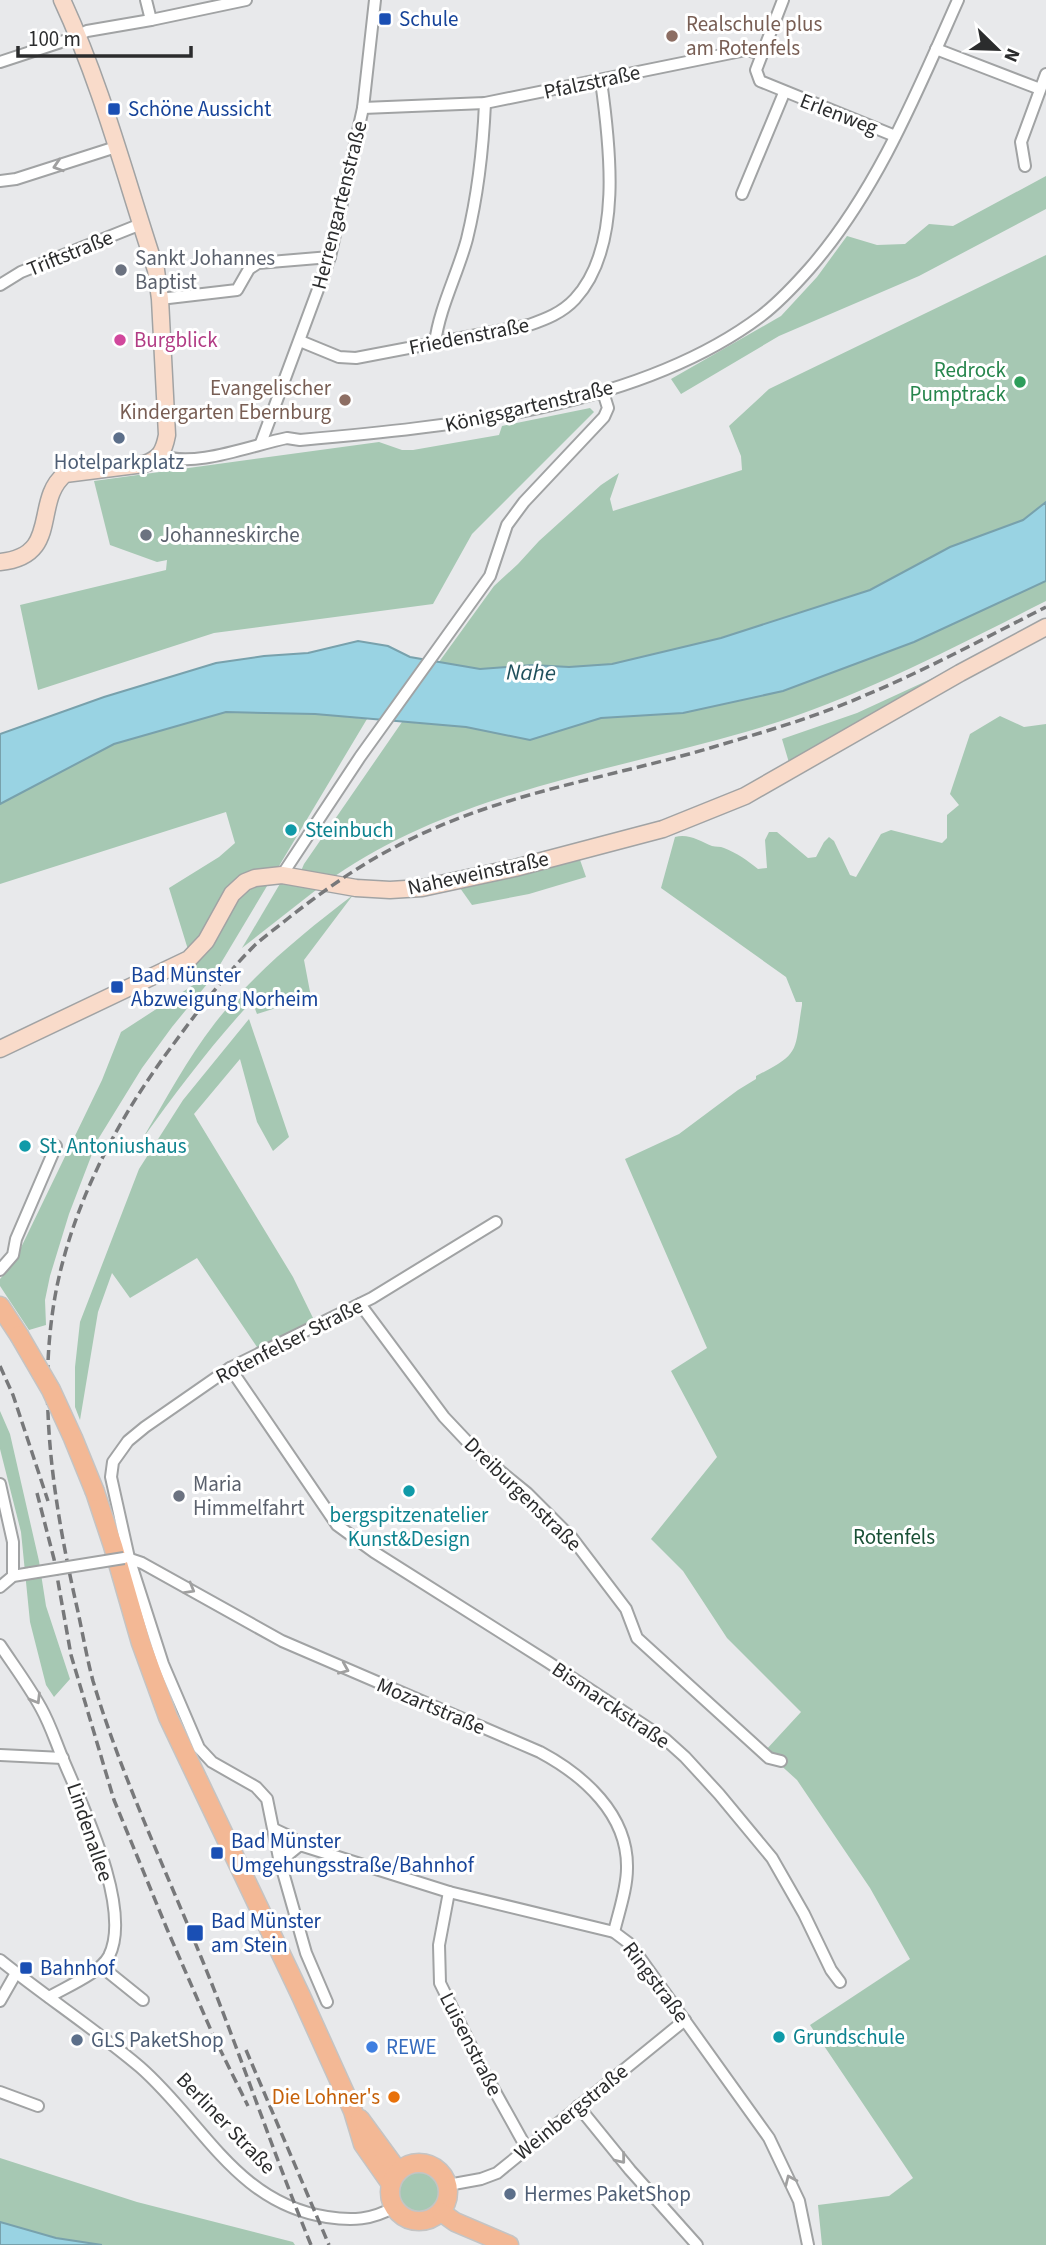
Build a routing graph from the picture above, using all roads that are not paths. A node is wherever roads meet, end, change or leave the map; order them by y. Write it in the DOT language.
graph roads {
  1 [pos="62,0"];
  2 [pos="146,0"];
  3 [pos="246,0"];
  4 [pos="375,0"];
  5 [pos="783,0"];
  6 [pos="958,0"];
  7 [pos="151,20"];
  8 [pos="78,34"];
  9 [pos="936,49"];
  10 [pos="762,54"];
  11 [pos="0,62"];
  12 [pos="1046,74"];
  13 [pos="601,81"];
  14 [pos="1040,89"];
  15 [pos="784,93"];
  16 [pos="485,103"];
  17 [pos="363,108"];
  18 [pos="895,136"];
  19 [pos="116,147"];
  20 [pos="1025,166"];
  21 [pos="0,181"];
  22 [pos="742,194"];
  23 [pos="141,224"];
  24 [pos="330,257"];
  25 [pos="0,285"];
  26 [pos="160,299"];
  27 [pos="300,341"];
  28 [pos="435,344"];
  29 [pos="603,392"];
  30 [pos="261,443"];
  31 [pos="161,455"];
  32 [pos="0,562"];
  33 [pos="1046,627"];
  34 [pos="282,875"];
  35 [pos="0,1049"];
  36 [pos="56,1146"];
  37 [pos="496,1222"];
  38 [pos="1,1269"];
  39 [pos="360,1304"];
  40 [pos="0,1306"];
  41 [pos="230,1368"];
  42 [pos="0,1484"];
  43 [pos="126,1558"];
  44 [pos="13,1576"];
  45 [pos="0,1587"];
  46 [pos="0,1645"];
  47 [pos="0,1755"];
  48 [pos="63,1758"];
  49 [pos="781,1761"];
  50 [pos="274,1829"];
  51 [pos="300,1845"];
  52 [pos="279,1858"];
  53 [pos="449,1892"];
  54 [pos="614,1932"];
  55 [pos="0,1960"];
  56 [pos="102,1967"];
  57 [pos="16,1973"];
  58 [pos="840,1982"];
  59 [pos="48,1997"];
  60 [pos="144,2000"];
  61 [pos="0,2001"];
  62 [pos="327,2002"];
  63 [pos="685,2020"];
  64 [pos="0,2092"];
  65 [pos="38,2106"];
  66 [pos="578,2106"];
  67 [pos="527,2149"];
  68 [pos="395,2178"];
  69 [pos="448,2185"];
  70 [pos="394,2207"];
  71 [pos="441,2212"];
  72 [pos="509,2245"];
  73 [pos="697,2245"];
  74 [pos="808,2245"];
  1 -- 8 [label="main road"];
  2 -- 7 [label="street"];
  3 -- 7 [label="street"];
  4 -- 17 [label="street, Herrengartenstraße"];
  5 -- 10 [label="street"];
  6 -- 9 [label="street, Königsgartenstraße"];
  7 -- 8 [label="street"];
  8 -- 11 [label="street"];
  8 -- 19 [label="main road"];
  9 -- 14 [label="street"];
  9 -- 18 [label="street, Königsgartenstraße"];
  10 -- 13 [label="street, Pfalzstraße"];
  10 -- 15 [label="street, Erlenweg"];
  12 -- 14 [label="street"];
  13 -- 16 [label="street, Pfalzstraße"];
  13 -- 28 [label="street, Friedenstraße"];
  14 -- 20 [label="street"];
  15 -- 18 [label="street, Erlenweg"];
  15 -- 22 [label="street, Erlenweg"];
  16 -- 17 [label="street, Pfalzstraße"];
  16 -- 28 [label="street"];
  17 -- 24 [label="street, Herrengartenstraße"];
  18 -- 29 [label="street, Königsgartenstraße"];
  19 -- 21 [label="street, one-way"];
  19 -- 23 [label="main road"];
  23 -- 25 [label="street, Triftstraße"];
  23 -- 26 [label="main road"];
  24 -- 26 [label="street"];
  24 -- 27 [label="street, Herrengartenstraße"];
  26 -- 31 [label="main road"];
  27 -- 28 [label="street, Friedenstraße"];
  27 -- 30 [label="street, Herrengartenstraße"];
  29 -- 30 [label="street, Königsgartenstraße"];
  29 -- 34 [label="street"];
  30 -- 31 [label="street, Königsgartenstraße"];
  31 -- 32 [label="main road"];
  33 -- 34 [label="main road, Naheweinstraße"];
  34 -- 35 [label="main road, Naheweinstraße"];
  36 -- 38 [label="street"];
  37 -- 39 [label="street, Rotenfelser Straße"];
  39 -- 41 [label="street, Rotenfelser Straße"];
  39 -- 49 [label="street, Dreiburgenstraße"];
  40 -- 68 [label="main road, bridge"];
  41 -- 43 [label="street, Rotenfelser Straße"];
  41 -- 58 [label="street, Bismarckstraße"];
  42 -- 44 [label="street"];
  43 -- 44 [label="street, bridge"];
  43 -- 50 [label="street, Rotenfelser Straße"];
  43 -- 54 [label="street, Mozartstraße, one-way"];
  44 -- 45 [label="street"];
  46 -- 48 [label="street, one-way"];
  47 -- 48 [label="street, Lindenallee"];
  48 -- 56 [label="street, Lindenallee"];
  50 -- 51 [label="street, Ringstraße"];
  50 -- 52 [label="street, Rotenfelser Straße"];
  51 -- 52 [label="street"];
  51 -- 53 [label="street, Ringstraße"];
  52 -- 62 [label="street, Rotenfelser Straße"];
  53 -- 54 [label="street, Ringstraße"];
  53 -- 67 [label="street, Luisenstraße"];
  54 -- 63 [label="street, Ringstraße"];
  55 -- 57 [label="street, Berliner Straße"];
  56 -- 59 [label="street"];
  56 -- 60 [label="street"];
  57 -- 59 [label="street, Berliner Straße"];
  57 -- 61 [label="street"];
  59 -- 70 [label="street, Berliner Straße"];
  63 -- 66 [label="street, Weinbergstraße"];
  74 -- 63 [label="street, Ringstraße, one-way"];
  64 -- 65 [label="street"];
  66 -- 67 [label="street, Weinbergstraße"];
  66 -- 73 [label="street, one-way"];
  67 -- 69 [label="street, Weinbergstraße"];
  68 -- 69 [label="main road"];
  68 -- 70 [label="main road"];
  69 -- 71 [label="main road"];
  70 -- 71 [label="main road"];
  71 -- 72 [label="main road"];
}
